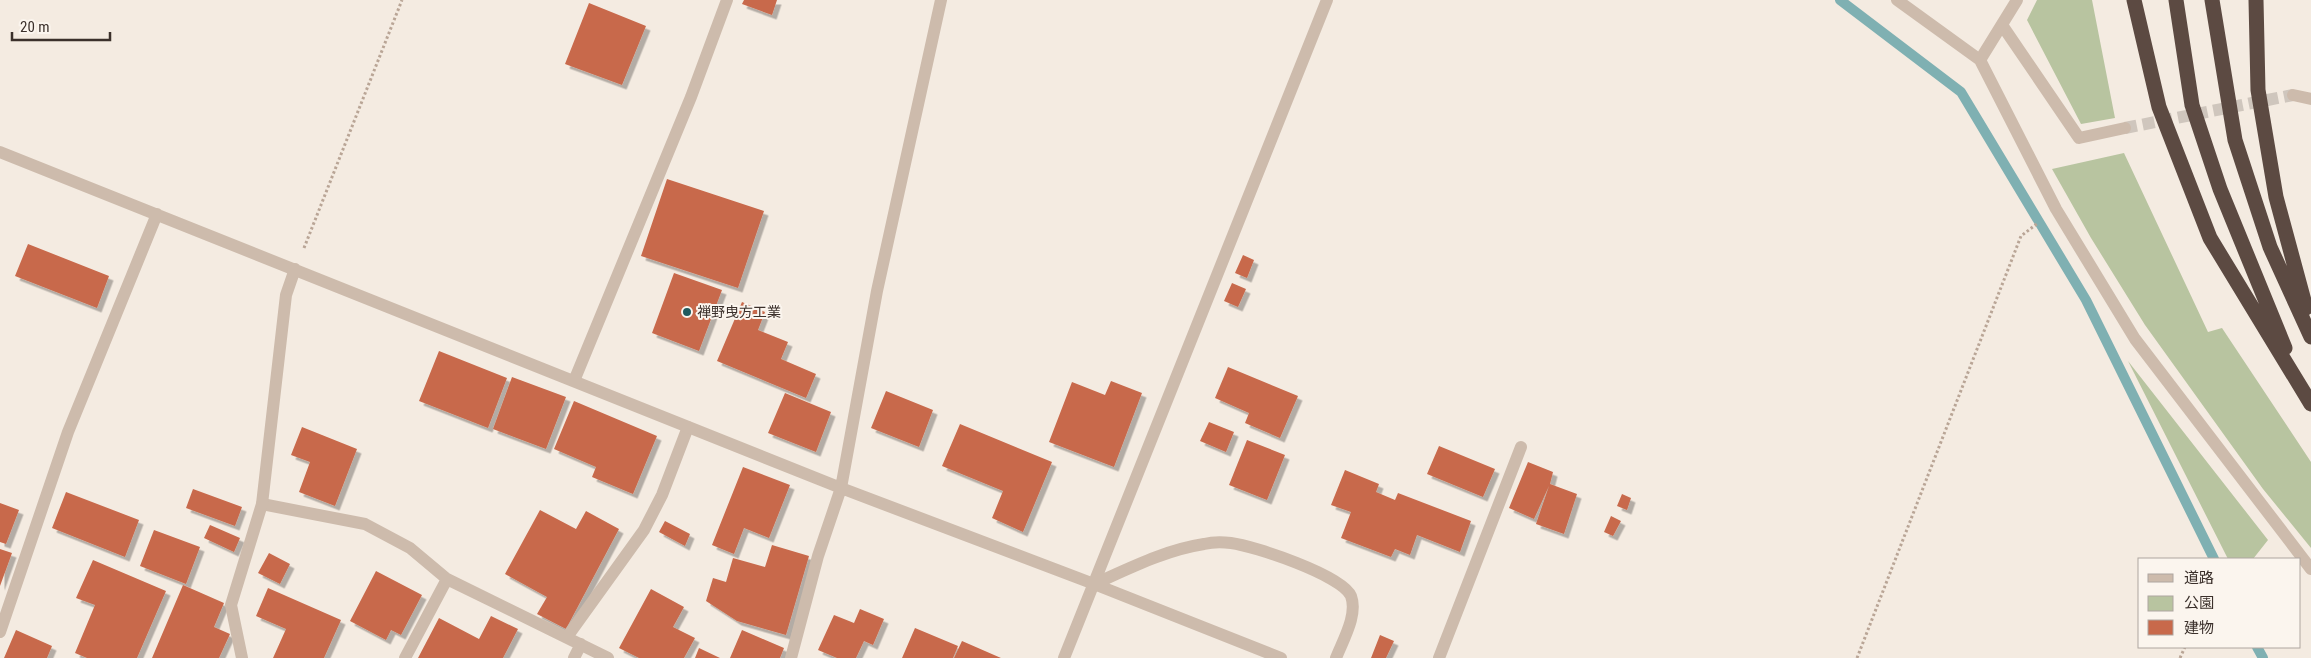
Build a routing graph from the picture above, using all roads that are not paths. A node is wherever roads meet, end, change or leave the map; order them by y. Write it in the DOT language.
graph roads {
  1 [pos="727,0"];
  2 [pos="941,0"];
  3 [pos="1327,0"];
  4 [pos="1897,0"];
  5 [pos="2017,0"];
  6 [pos="2134,0"];
  7 [pos="2176,0"];
  8 [pos="2212,0"];
  9 [pos="2256,0"];
  10 [pos="2002,24"];
  11 [pos="1980,60"];
  12 [pos="2293,95"];
  13 [pos="2311,99"];
  14 [pos="2126,128"];
  15 [pos="0,152"];
  16 [pos="158,214"];
  17 [pos="295,269"];
  18 [pos="2311,329"];
  19 [pos="2311,337"];
  20 [pos="574,381"];
  21 [pos="2308,398"];
  22 [pos="688,427"];
  23 [pos="1521,447"];
  24 [pos="841,488"];
  25 [pos="262,504"];
  26 [pos="2311,569"];
  27 [pos="447,579"];
  28 [pos="1094,584"];
  29 [pos="0,632"];
  30 [pos="567,637"];
  31 [pos="580,644"];
  32 [pos="242,658"];
  33 [pos="405,658"];
  34 [pos="574,658"];
  35 [pos="608,658"];
  36 [pos="791,658"];
  37 [pos="1064,658"];
  38 [pos="1281,658"];
  39 [pos="1336,658"];
  40 [pos="1439,658"];
  1 -- 20 [label="street"];
  2 -- 24 [label="street"];
  3 -- 28 [label="street"];
  4 -- 11 [label="street"];
  5 -- 10 [label="street"];
  6 -- 21 [label="highway"];
  7 -- 21 [label="highway"];
  8 -- 19 [label="highway"];
  9 -- 18 [label="highway"];
  10 -- 11 [label="street"];
  10 -- 14 [label="street"];
  11 -- 26 [label="street"];
  12 -- 13 [label="street"];
  15 -- 16 [label="street"];
  16 -- 17 [label="street"];
  16 -- 29 [label="street"];
  17 -- 20 [label="street"];
  17 -- 25 [label="street"];
  20 -- 22 [label="street"];
  22 -- 24 [label="street"];
  22 -- 30 [label="street"];
  23 -- 40 [label="street"];
  24 -- 28 [label="street"];
  24 -- 36 [label="street"];
  25 -- 27 [label="street"];
  25 -- 32 [label="street"];
  27 -- 30 [label="street"];
  27 -- 33 [label="street"];
  28 -- 37 [label="street"];
  28 -- 38 [label="street"];
  28 -- 39 [label="street"];
  30 -- 31 [label="street"];
  31 -- 34 [label="street"];
  31 -- 35 [label="street"];
}
